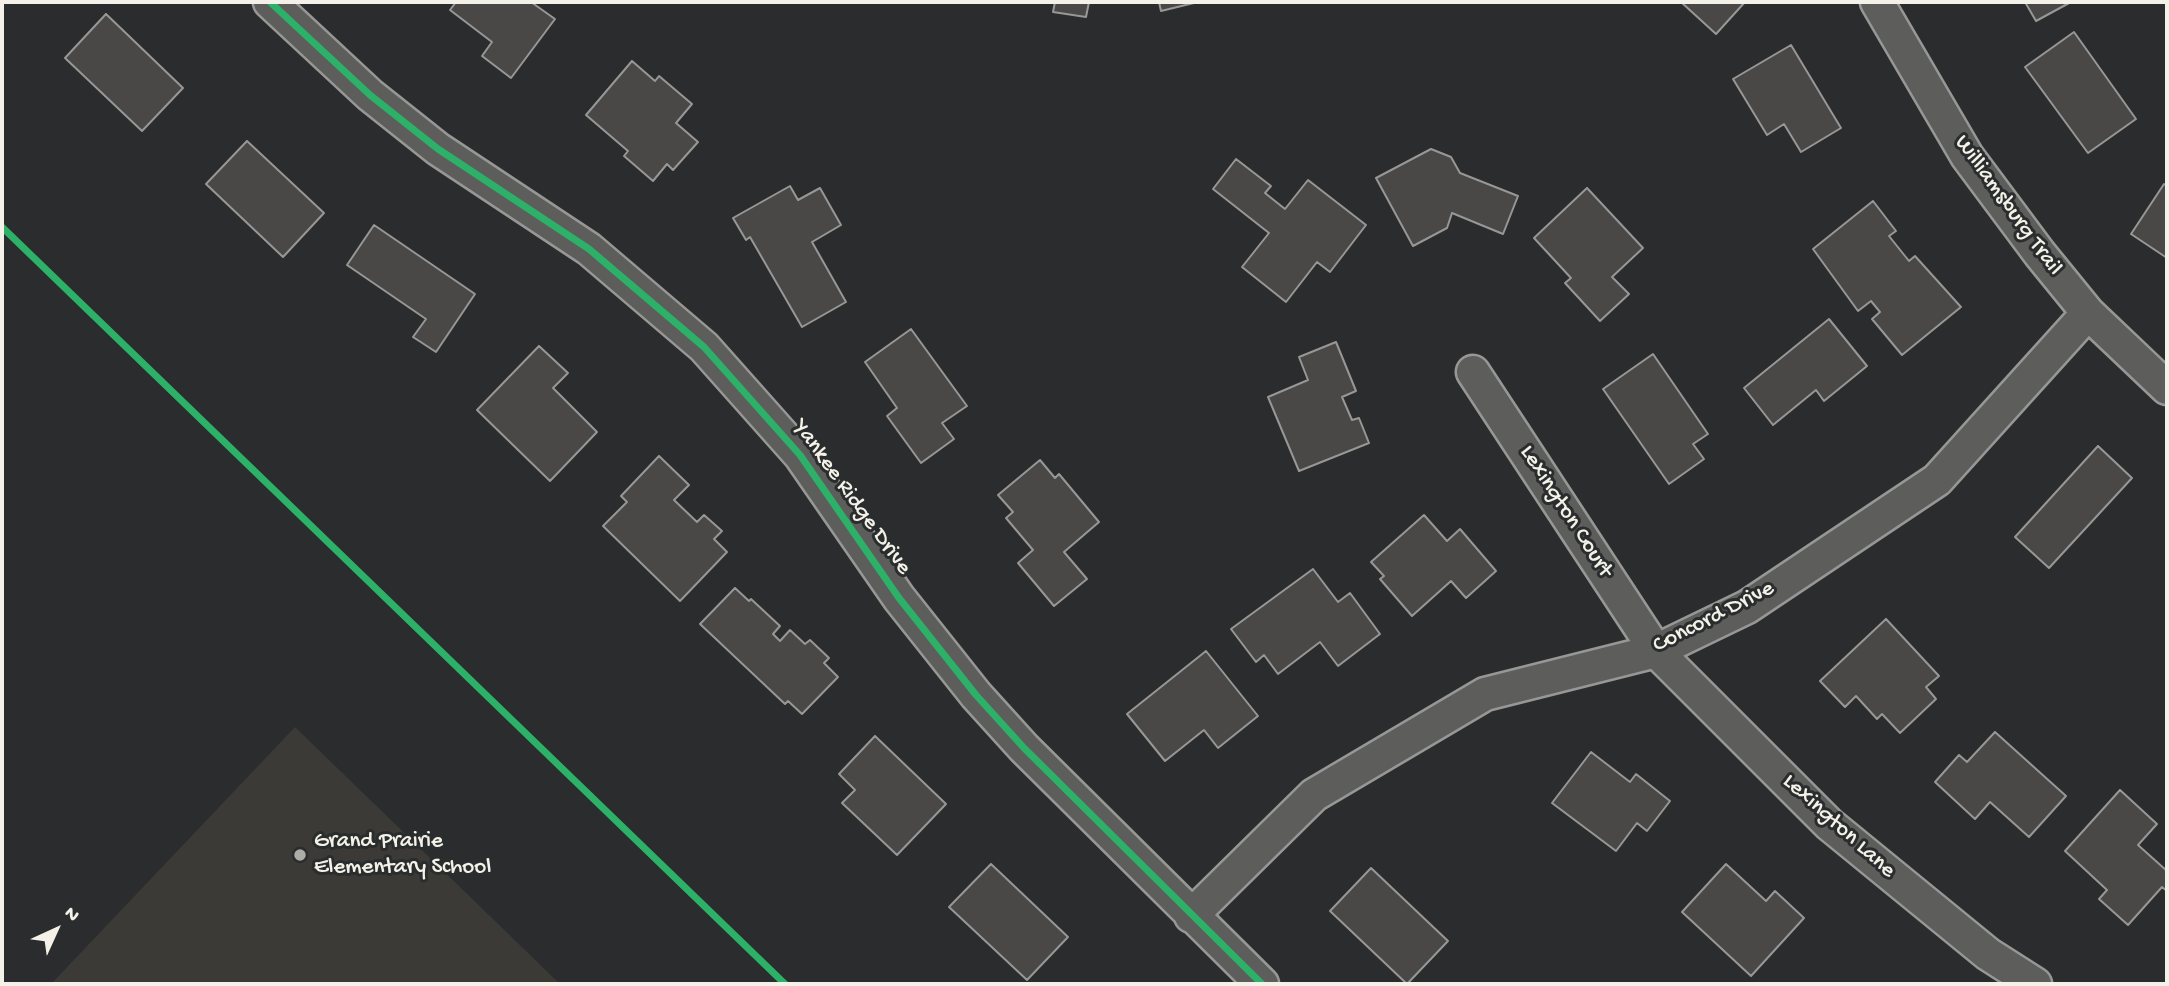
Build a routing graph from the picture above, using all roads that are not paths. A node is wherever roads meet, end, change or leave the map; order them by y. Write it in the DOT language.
graph roads {
  1 [pos="270,2"];
  2 [pos="1877,2"];
  3 [pos="2088,313"];
  4 [pos="1473,372"];
  5 [pos="2167,388"];
  6 [pos="1656,651"];
  7 [pos="1191,915"];
  8 [pos="1262,984"];
  9 [pos="2035,984"];
  1 -- 7 [label="street, Yankee Ridge Drive"];
  2 -- 3 [label="street, Williamsburg Trail"];
  3 -- 5 [label="street, Williamsburg Trail"];
  3 -- 6 [label="street, Concord Drive"];
  4 -- 6 [label="street, Lexington Court"];
  6 -- 7 [label="street, Concord Drive"];
  6 -- 9 [label="street, Lexington Lane"];
  7 -- 8 [label="street, Yankee Ridge Drive"];
}
